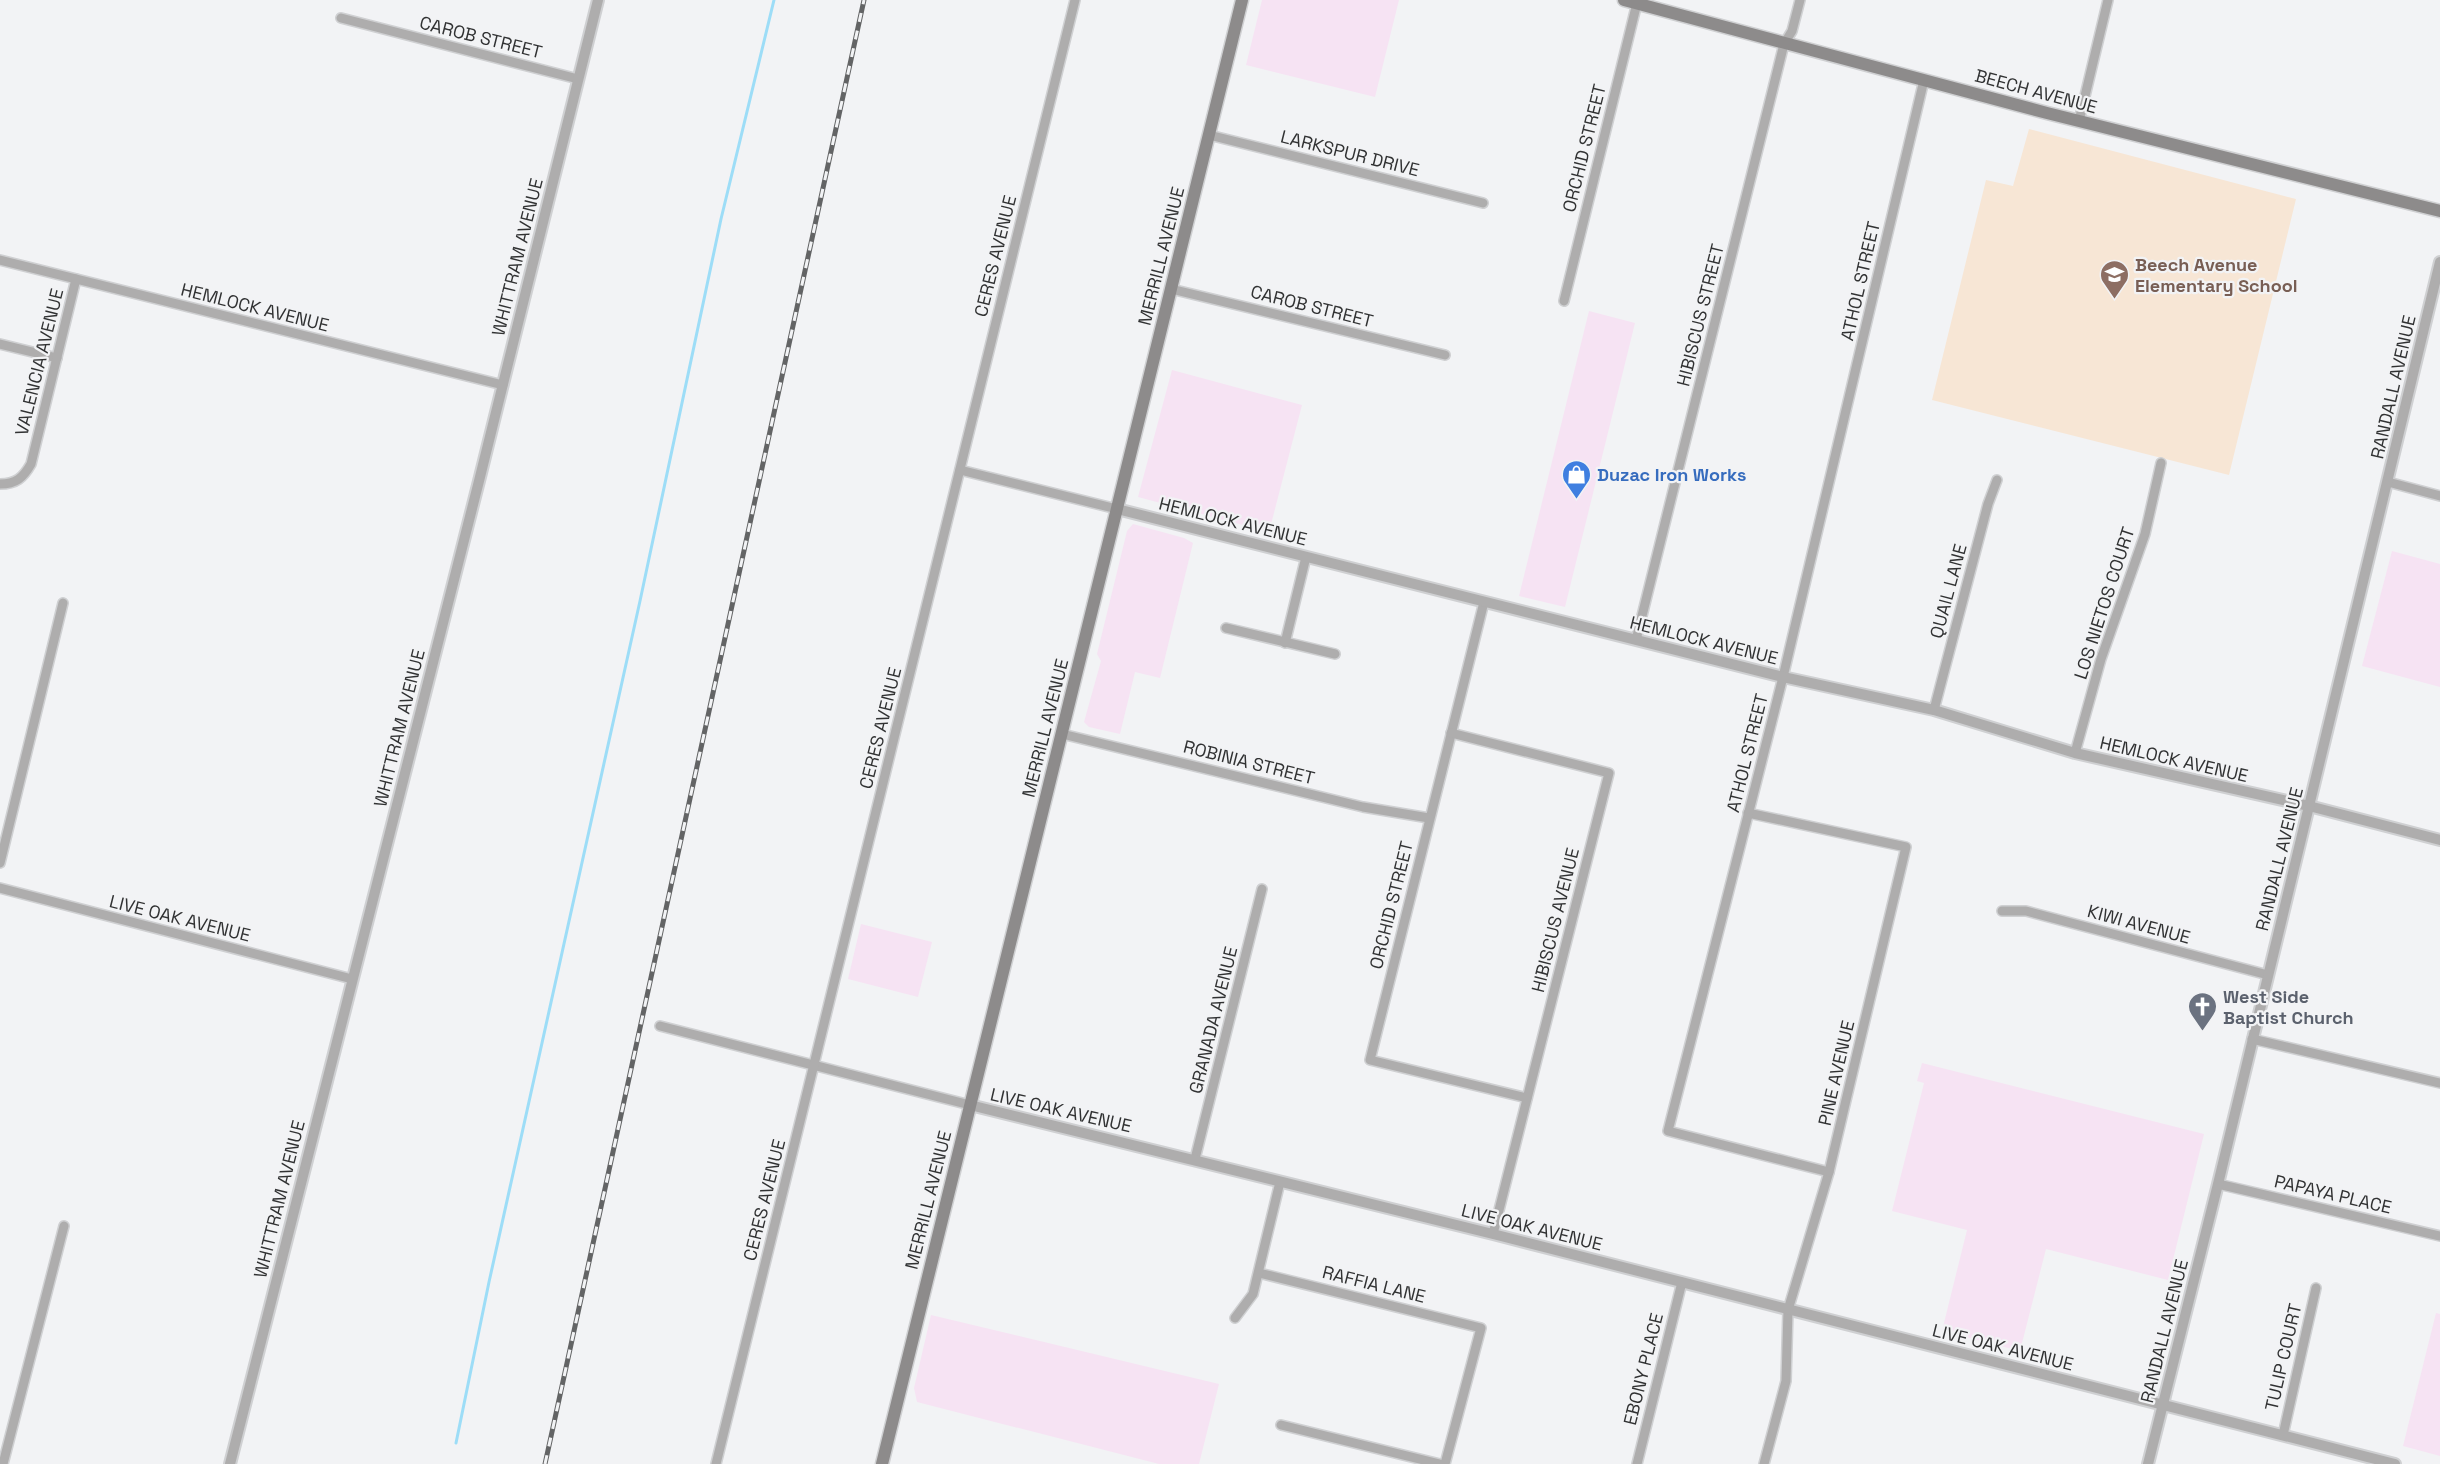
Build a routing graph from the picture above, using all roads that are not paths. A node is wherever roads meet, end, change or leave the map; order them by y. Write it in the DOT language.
graph roads {
  1 [pos="598,0"];
  2 [pos="1075,0"];
  3 [pos="1242,0"];
  4 [pos="1624,0"];
  5 [pos="1800,0"];
  6 [pos="2108,0"];
  7 [pos="1637,3"];
  8 [pos="341,18"];
  9 [pos="1784,44"];
  10 [pos="578,79"];
  11 [pos="1924,80"];
  12 [pos="2079,121"];
  13 [pos="1209,135"];
  14 [pos="1483,203"];
  15 [pos="2440,211"];
  16 [pos="0,260"];
  17 [pos="2440,262"];
  18 [pos="76,279"];
  19 [pos="1171,289"];
  20 [pos="1564,301"];
  21 [pos="0,344"];
  22 [pos="1445,355"];
  23 [pos="57,358"];
  24 [pos="502,385"];
  25 [pos="2161,463"];
  26 [pos="960,470"];
  27 [pos="1997,480"];
  28 [pos="2388,482"];
  29 [pos="0,484"];
  30 [pos="2440,496"];
  31 [pos="1117,509"];
  32 [pos="1306,557"];
  33 [pos="1484,602"];
  34 [pos="63,603"];
  35 [pos="1226,628"];
  36 [pos="1636,640"];
  37 [pos="1285,644"];
  38 [pos="1335,654"];
  39 [pos="1783,677"];
  40 [pos="1934,710"];
  41 [pos="1451,733"];
  42 [pos="1062,734"];
  43 [pos="2075,753"];
  44 [pos="2309,806"];
  45 [pos="1748,813"];
  46 [pos="1429,818"];
  47 [pos="2440,840"];
  48 [pos="0,863"];
  49 [pos="0,888"];
  50 [pos="1262,889"];
  51 [pos="2002,911"];
  52 [pos="2268,975"];
  53 [pos="352,979"];
  54 [pos="660,1026"];
  55 [pos="2252,1038"];
  56 [pos="814,1065"];
  57 [pos="2440,1083"];
  58 [pos="1527,1098"];
  59 [pos="970,1105"];
  60 [pos="1195,1159"];
  61 [pos="1829,1172"];
  62 [pos="1280,1182"];
  63 [pos="2218,1184"];
  64 [pos="64,1226"];
  65 [pos="1493,1234"];
  66 [pos="2440,1236"];
  67 [pos="1258,1273"];
  68 [pos="1682,1282"];
  69 [pos="2316,1287"];
  70 [pos="1788,1310"];
  71 [pos="1235,1318"];
  72 [pos="2163,1405"];
  73 [pos="1281,1425"];
  74 [pos="2283,1435"];
  75 [pos="3,1464"];
  76 [pos="230,1464"];
  77 [pos="716,1464"];
  78 [pos="882,1464"];
  79 [pos="1440,1464"];
  80 [pos="1445,1464"];
  81 [pos="1637,1464"];
  82 [pos="1764,1464"];
  83 [pos="2148,1464"];
  84 [pos="2396,1464"];
  1 -- 10 [label="street, WHITTRAM AVENUE"];
  2 -- 26 [label="street, CERES AVENUE"];
  3 -- 13 [label="main road, MERRILL AVENUE"];
  4 -- 7 [label="main road, BEECH AVENUE"];
  5 -- 9 [label="street, HIBISCUS STREET"];
  6 -- 12 [label="street"];
  7 -- 9 [label="main road, BEECH AVENUE"];
  7 -- 20 [label="street, ORCHID STREET"];
  8 -- 10 [label="street, CAROB STREET"];
  9 -- 11 [label="main road, BEECH AVENUE"];
  9 -- 36 [label="street, HIBISCUS STREET"];
  10 -- 24 [label="street, WHITTRAM AVENUE"];
  11 -- 12 [label="main road, BEECH AVENUE"];
  11 -- 39 [label="street, ATHOL STREET"];
  12 -- 15 [label="main road, BEECH AVENUE"];
  13 -- 14 [label="street, LARKSPUR DRIVE"];
  13 -- 19 [label="main road, MERRILL AVENUE"];
  16 -- 18 [label="street, HEMLOCK AVENUE"];
  17 -- 28 [label="street, RANDALL AVENUE"];
  18 -- 23 [label="street, VALENCIA AVENUE"];
  18 -- 24 [label="street, HEMLOCK AVENUE"];
  19 -- 22 [label="street, CAROB STREET"];
  19 -- 31 [label="main road, MERRILL AVENUE"];
  21 -- 23 [label="street"];
  23 -- 29 [label="street, VALENCIA AVENUE"];
  24 -- 53 [label="street, WHITTRAM AVENUE"];
  25 -- 43 [label="street, LOS NIETOS COURT"];
  26 -- 31 [label="street, HEMLOCK AVENUE"];
  26 -- 56 [label="street, CERES AVENUE"];
  27 -- 40 [label="street, QUAIL LANE"];
  28 -- 30 [label="street"];
  28 -- 44 [label="street, RANDALL AVENUE"];
  31 -- 32 [label="street, HEMLOCK AVENUE"];
  31 -- 42 [label="main road, MERRILL AVENUE"];
  32 -- 33 [label="street, HEMLOCK AVENUE"];
  32 -- 37 [label="street"];
  33 -- 36 [label="street, HEMLOCK AVENUE"];
  33 -- 41 [label="street, ORCHID STREET"];
  34 -- 48 [label="street"];
  35 -- 37 [label="street"];
  36 -- 39 [label="street, HEMLOCK AVENUE"];
  37 -- 38 [label="street"];
  39 -- 40 [label="street, HEMLOCK AVENUE"];
  39 -- 45 [label="street, ATHOL STREET"];
  40 -- 43 [label="street, HEMLOCK AVENUE"];
  41 -- 46 [label="street, ORCHID STREET"];
  41 -- 58 [label="street, HIBISCUS AVENUE"];
  42 -- 46 [label="street, ROBINIA STREET"];
  42 -- 59 [label="main road, MERRILL AVENUE"];
  43 -- 44 [label="street, HEMLOCK AVENUE"];
  44 -- 47 [label="street, HEMLOCK AVENUE"];
  44 -- 52 [label="street, RANDALL AVENUE"];
  45 -- 61 [label="street, ATHOL STREET"];
  45 -- 61 [label="street, PINE AVENUE"];
  46 -- 58 [label="street, ORCHID STREET"];
  49 -- 53 [label="street, LIVE OAK AVENUE"];
  50 -- 60 [label="street, GRANADA AVENUE"];
  51 -- 52 [label="street, KIWI AVENUE"];
  52 -- 55 [label="street, RANDALL AVENUE"];
  53 -- 76 [label="street, WHITTRAM AVENUE"];
  54 -- 56 [label="street, LIVE OAK AVENUE"];
  55 -- 57 [label="street"];
  55 -- 63 [label="street, RANDALL AVENUE"];
  56 -- 59 [label="street, LIVE OAK AVENUE"];
  56 -- 77 [label="street, CERES AVENUE"];
  58 -- 65 [label="street, HIBISCUS AVENUE"];
  59 -- 60 [label="street, LIVE OAK AVENUE"];
  59 -- 78 [label="main road, MERRILL AVENUE"];
  60 -- 62 [label="street, LIVE OAK AVENUE"];
  61 -- 70 [label="street, PINE AVENUE"];
  62 -- 65 [label="street, LIVE OAK AVENUE"];
  62 -- 67 [label="street"];
  63 -- 66 [label="street, PAPAYA PLACE"];
  63 -- 72 [label="street, RANDALL AVENUE"];
  64 -- 75 [label="street"];
  65 -- 68 [label="street, LIVE OAK AVENUE"];
  67 -- 71 [label="street"];
  67 -- 80 [label="street, RAFFIA LANE"];
  68 -- 70 [label="street, LIVE OAK AVENUE"];
  68 -- 81 [label="street, EBONY PLACE"];
  69 -- 74 [label="street, TULIP COURT"];
  70 -- 72 [label="street, LIVE OAK AVENUE"];
  70 -- 82 [label="street, PINE AVENUE"];
  72 -- 74 [label="street, LIVE OAK AVENUE"];
  72 -- 83 [label="street, RANDALL AVENUE"];
  73 -- 79 [label="street"];
  74 -- 84 [label="street, LIVE OAK AVENUE"];
}
